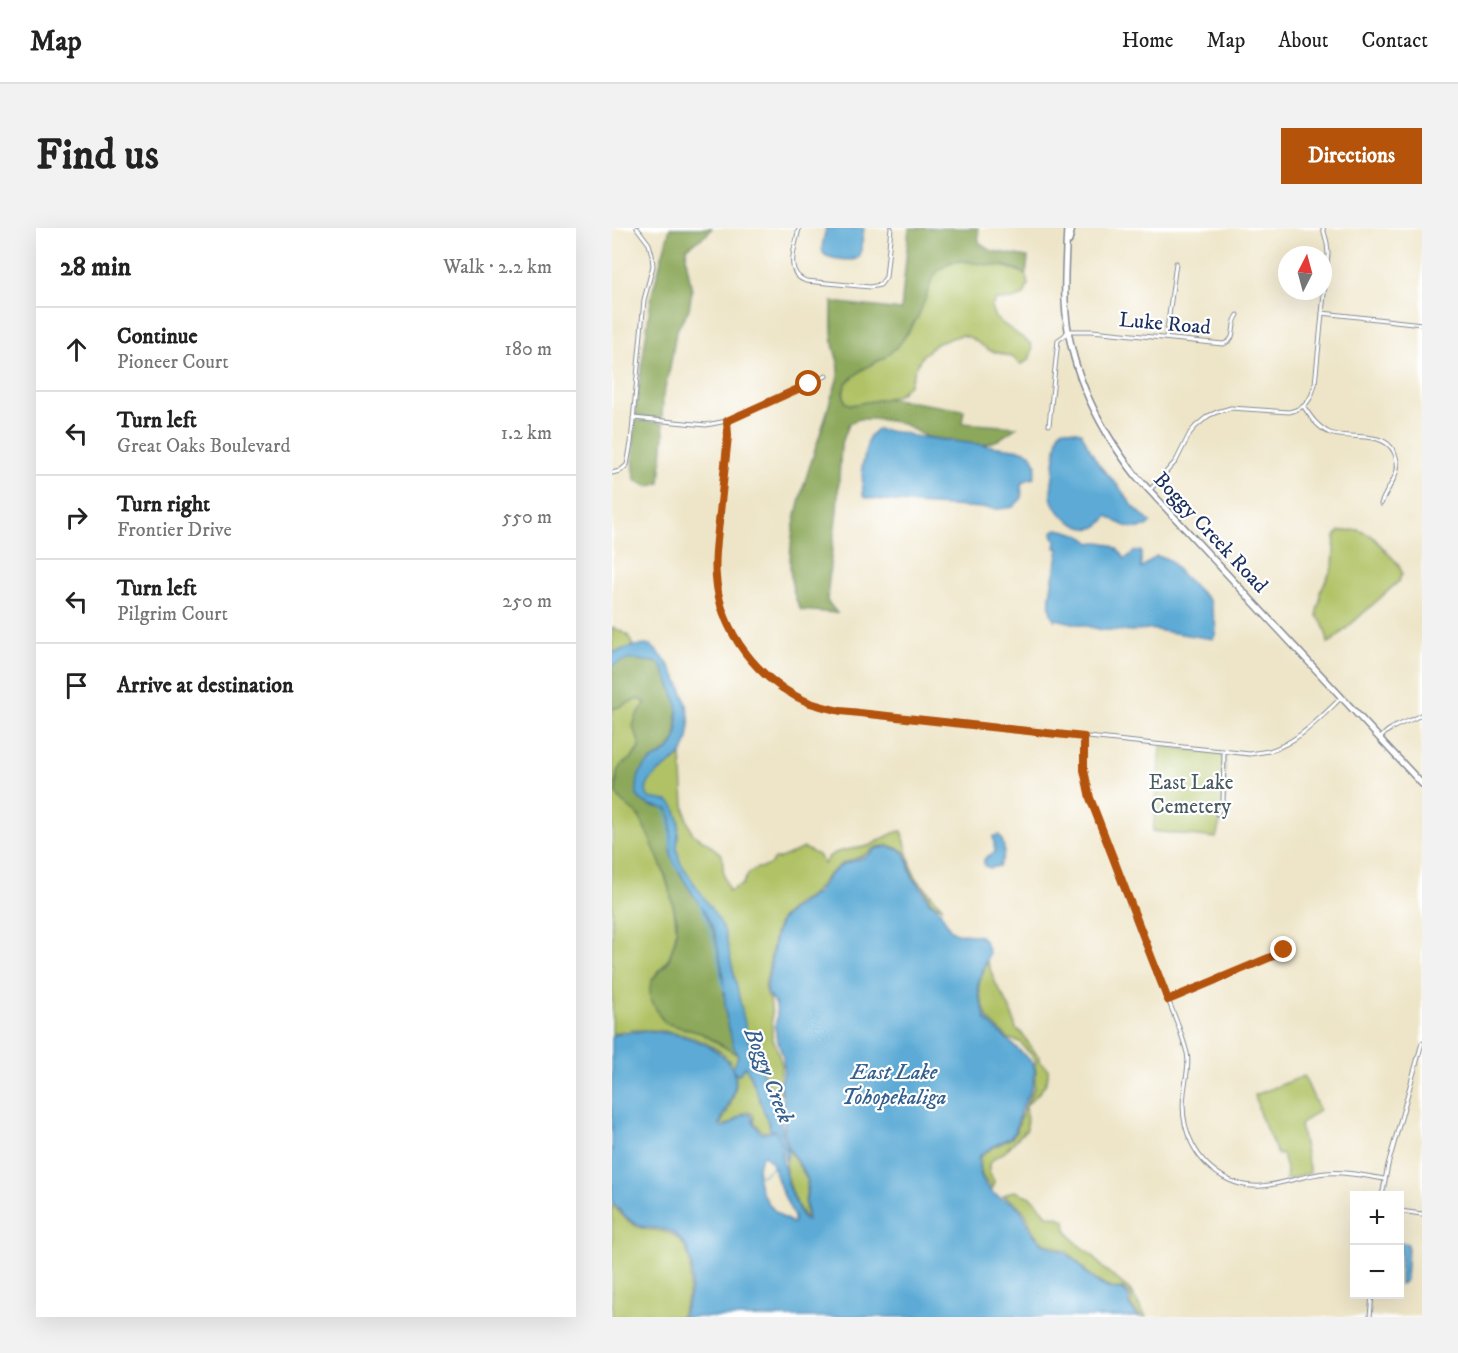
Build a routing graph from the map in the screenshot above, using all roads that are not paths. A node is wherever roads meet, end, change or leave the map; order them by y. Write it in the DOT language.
graph roads {
  1 [pos="638,228"];
  2 [pos="800,228"];
  3 [pos="891,228"];
  4 [pos="1067,228"];
  5 [pos="1072,228"];
  6 [pos="1323,228"];
  7 [pos="1066,257"];
  8 [pos="1176,263"];
  9 [pos="1322,313"];
  10 [pos="1238,315"];
  11 [pos="1422,324"];
  12 [pos="1068,331"];
  13 [pos="1166,338"];
  14 [pos="826,376"];
  15 [pos="1304,406"];
  16 [pos="633,418"];
  17 [pos="727,421"];
  18 [pos="1050,425"];
  19 [pos="612,473"];
  20 [pos="1149,491"];
  21 [pos="1381,504"];
  22 [pos="1341,697"];
  23 [pos="1422,714"];
  24 [pos="1084,737"];
  25 [pos="1380,739"];
  26 [pos="1224,752"];
  27 [pos="1422,784"];
  28 [pos="1217,814"];
  29 [pos="1284,950"];
  30 [pos="1168,1000"];
  31 [pos="1422,1042"];
  32 [pos="1384,1179"];
  33 [pos="1383,1191"];
  34 [pos="1404,1212"];
  35 [pos="1422,1214"];
  36 [pos="1372,1299"];
  37 [pos="1370,1317"];
  1 -- 16 [label="street"];
  2 -- 3 [label="street"];
  4 -- 7 [label="main road, Boggy Creek Road"];
  5 -- 7 [label="main road, Boggy Creek Road"];
  6 -- 9 [label="street"];
  7 -- 12 [label="main road, Boggy Creek Road"];
  8 -- 13 [label="street"];
  9 -- 11 [label="street"];
  9 -- 15 [label="street"];
  10 -- 13 [label="street, Luke Road"];
  12 -- 13 [label="street, Luke Road"];
  12 -- 18 [label="street"];
  12 -- 20 [label="main road, Boggy Creek Road"];
  14 -- 17 [label="street"];
  15 -- 20 [label="street"];
  15 -- 21 [label="street"];
  16 -- 17 [label="street"];
  16 -- 19 [label="street"];
  17 -- 24 [label="street"];
  20 -- 22 [label="main road, Boggy Creek Road"];
  22 -- 25 [label="main road, Boggy Creek Road"];
  22 -- 26 [label="street"];
  23 -- 25 [label="street"];
  24 -- 26 [label="street"];
  24 -- 30 [label="street"];
  25 -- 27 [label="main road, Boggy Creek Road"];
  26 -- 28 [label="street"];
  29 -- 30 [label="street"];
  30 -- 32 [label="street"];
  31 -- 32 [label="street"];
  32 -- 33 [label="street"];
  34 -- 35 [label="street"];
  36 -- 37 [label="street"];
}
